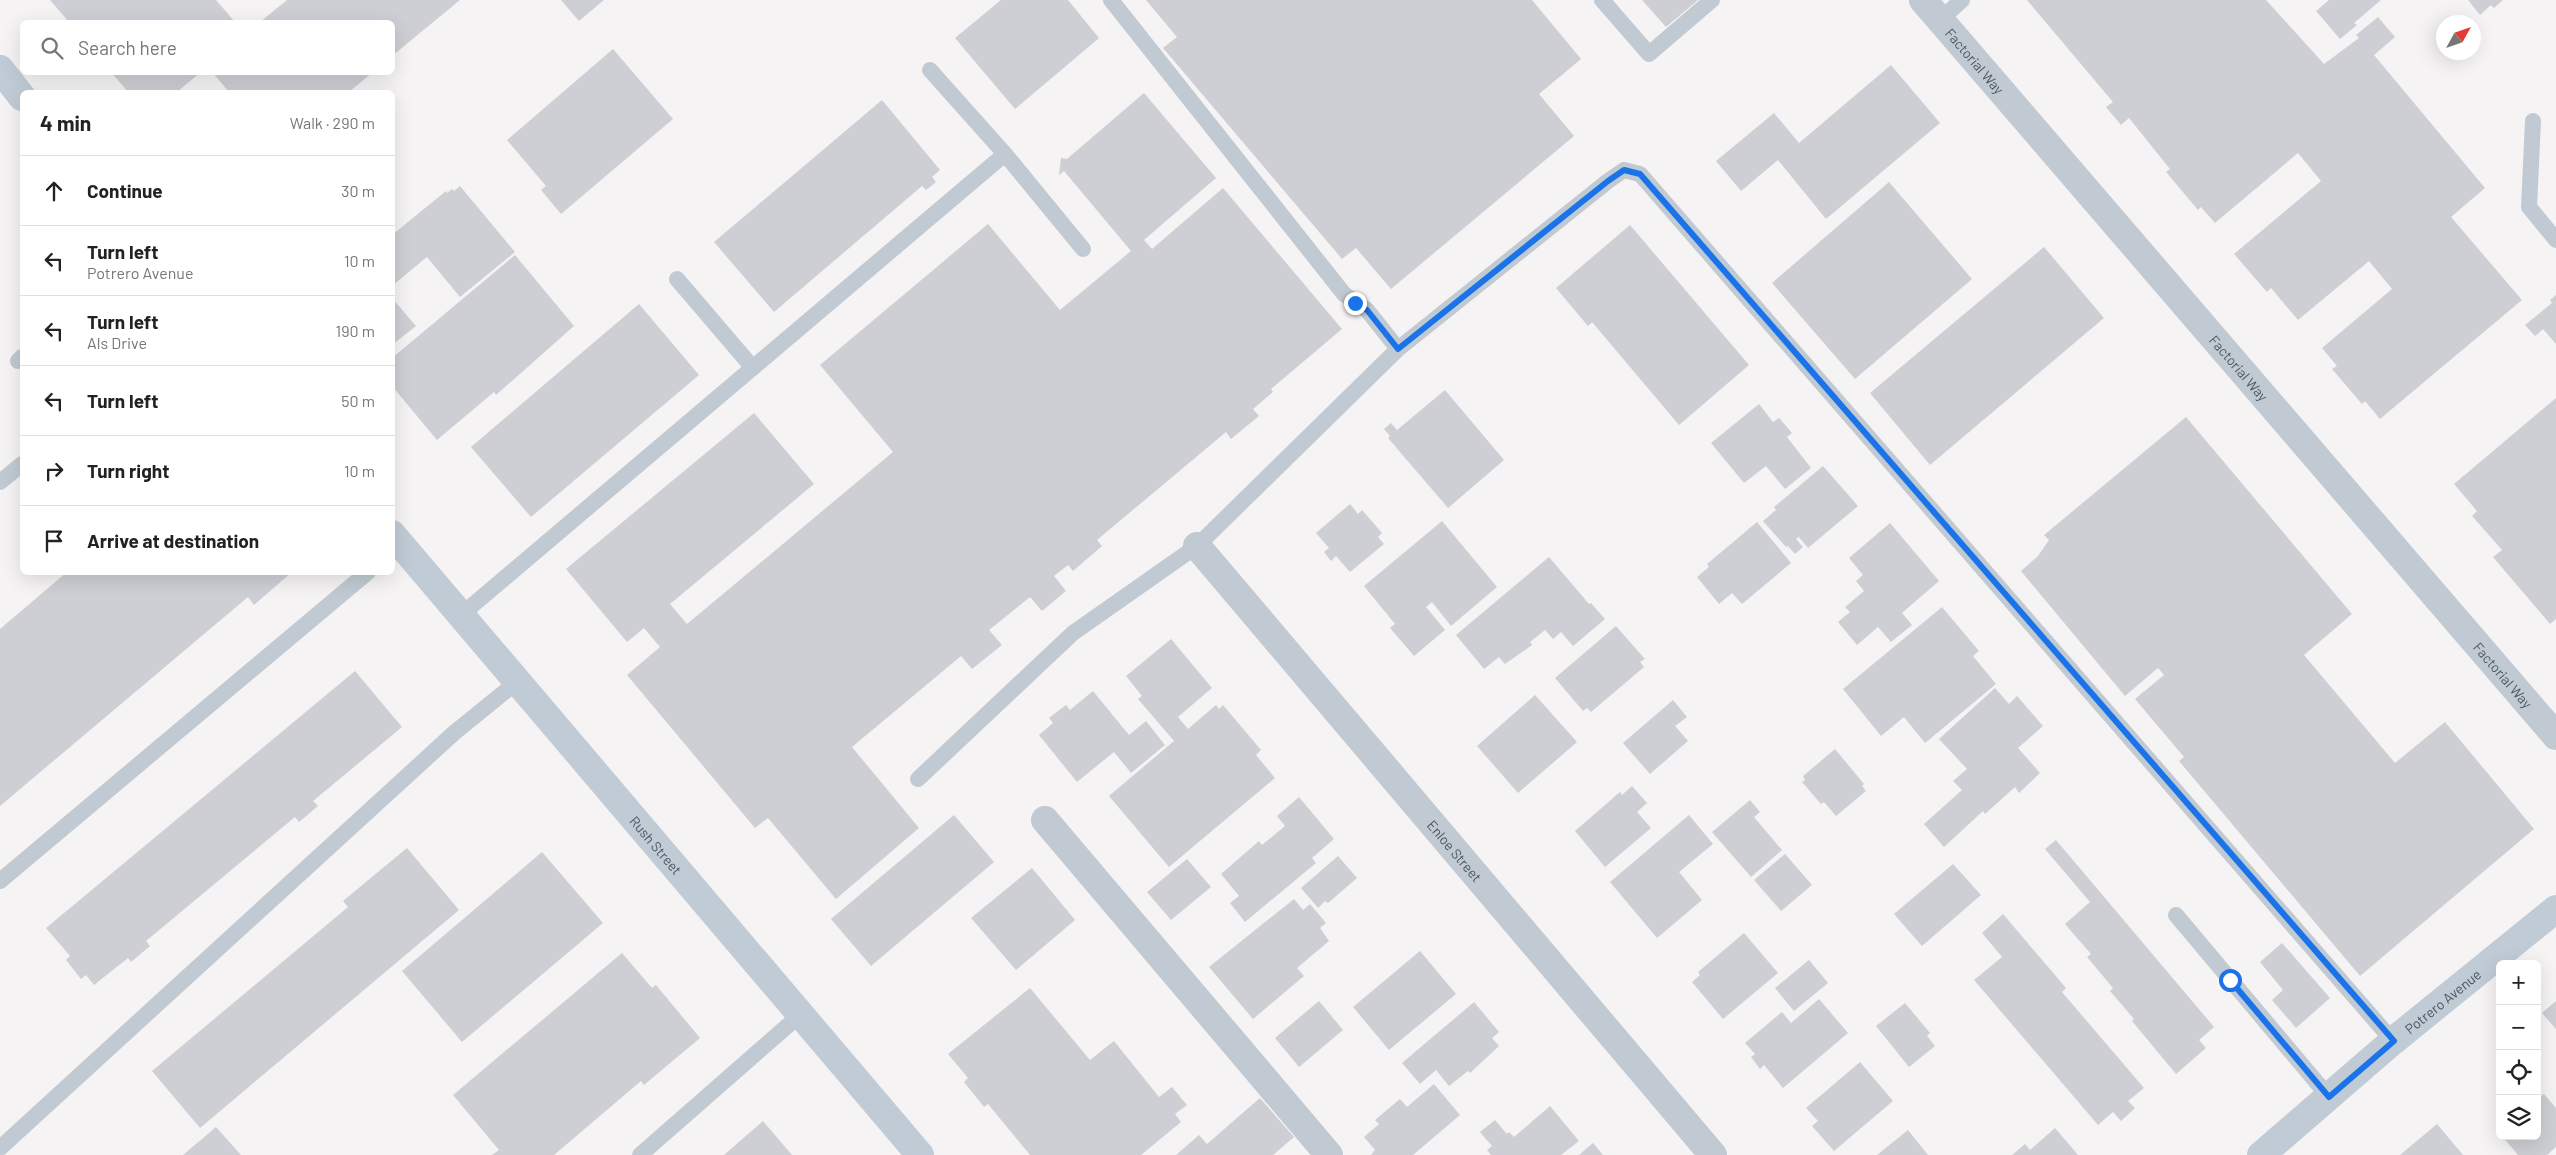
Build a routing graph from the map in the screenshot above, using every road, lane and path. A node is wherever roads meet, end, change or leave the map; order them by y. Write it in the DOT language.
graph roads {
  1 [pos="1111,0"];
  2 [pos="1602,0"];
  3 [pos="1712,0"];
  4 [pos="1962,0"];
  5 [pos="1931,10"];
  6 [pos="0,69"];
  7 [pos="930,70"];
  8 [pos="20,94"];
  9 [pos="2533,120"];
  10 [pos="1005,154"];
  11 [pos="2556,240"];
  12 [pos="1083,249"];
  13 [pos="677,279"];
  14 [pos="1398,349"];
  15 [pos="753,368"];
  16 [pos="20,466"];
  17 [pos="0,482"];
  18 [pos="396,544"];
  19 [pos="1197,546"];
  20 [pos="364,575"];
  21 [pos="461,615"];
  22 [pos="518,682"];
  23 [pos="2556,736"];
  24 [pos="918,779"];
  25 [pos="1046,820"];
  26 [pos="0,881"];
  27 [pos="2556,909"];
  28 [pos="2176,915"];
  29 [pos="801,1014"];
  30 [pos="2394,1041"];
  31 [pos="2329,1097"];
  32 [pos="0,1148"];
  33 [pos="640,1155"];
  34 [pos="920,1155"];
  35 [pos="1328,1155"];
  36 [pos="1712,1155"];
  37 [pos="2261,1155"];
  1 -- 14 [label="lane"];
  2 -- 3 [label="lane"];
  4 -- 5 [label="lane"];
  5 -- 23 [label="street, Factorial Way"];
  6 -- 8 [label="street"];
  7 -- 10 [label="lane"];
  9 -- 11 [label="lane"];
  10 -- 12 [label="lane"];
  10 -- 15 [label="lane"];
  13 -- 15 [label="lane"];
  14 -- 19 [label="lane"];
  14 -- 30 [label="lane"];
  15 -- 21 [label="lane"];
  16 -- 17 [label="lane"];
  18 -- 21 [label="street, Rush Street"];
  19 -- 24 [label="lane"];
  19 -- 36 [label="street, Enloe Street"];
  20 -- 26 [label="lane"];
  21 -- 22 [label="street, Rush Street"];
  22 -- 29 [label="street, Rush Street"];
  22 -- 32 [label="lane"];
  25 -- 35 [label="street"];
  27 -- 30 [label="street, Potrero Avenue"];
  28 -- 31 [label="lane"];
  29 -- 33 [label="lane"];
  29 -- 34 [label="street, Rush Street"];
  30 -- 31 [label="street, Potrero Avenue"];
  31 -- 37 [label="street, Potrero Avenue"];
}
